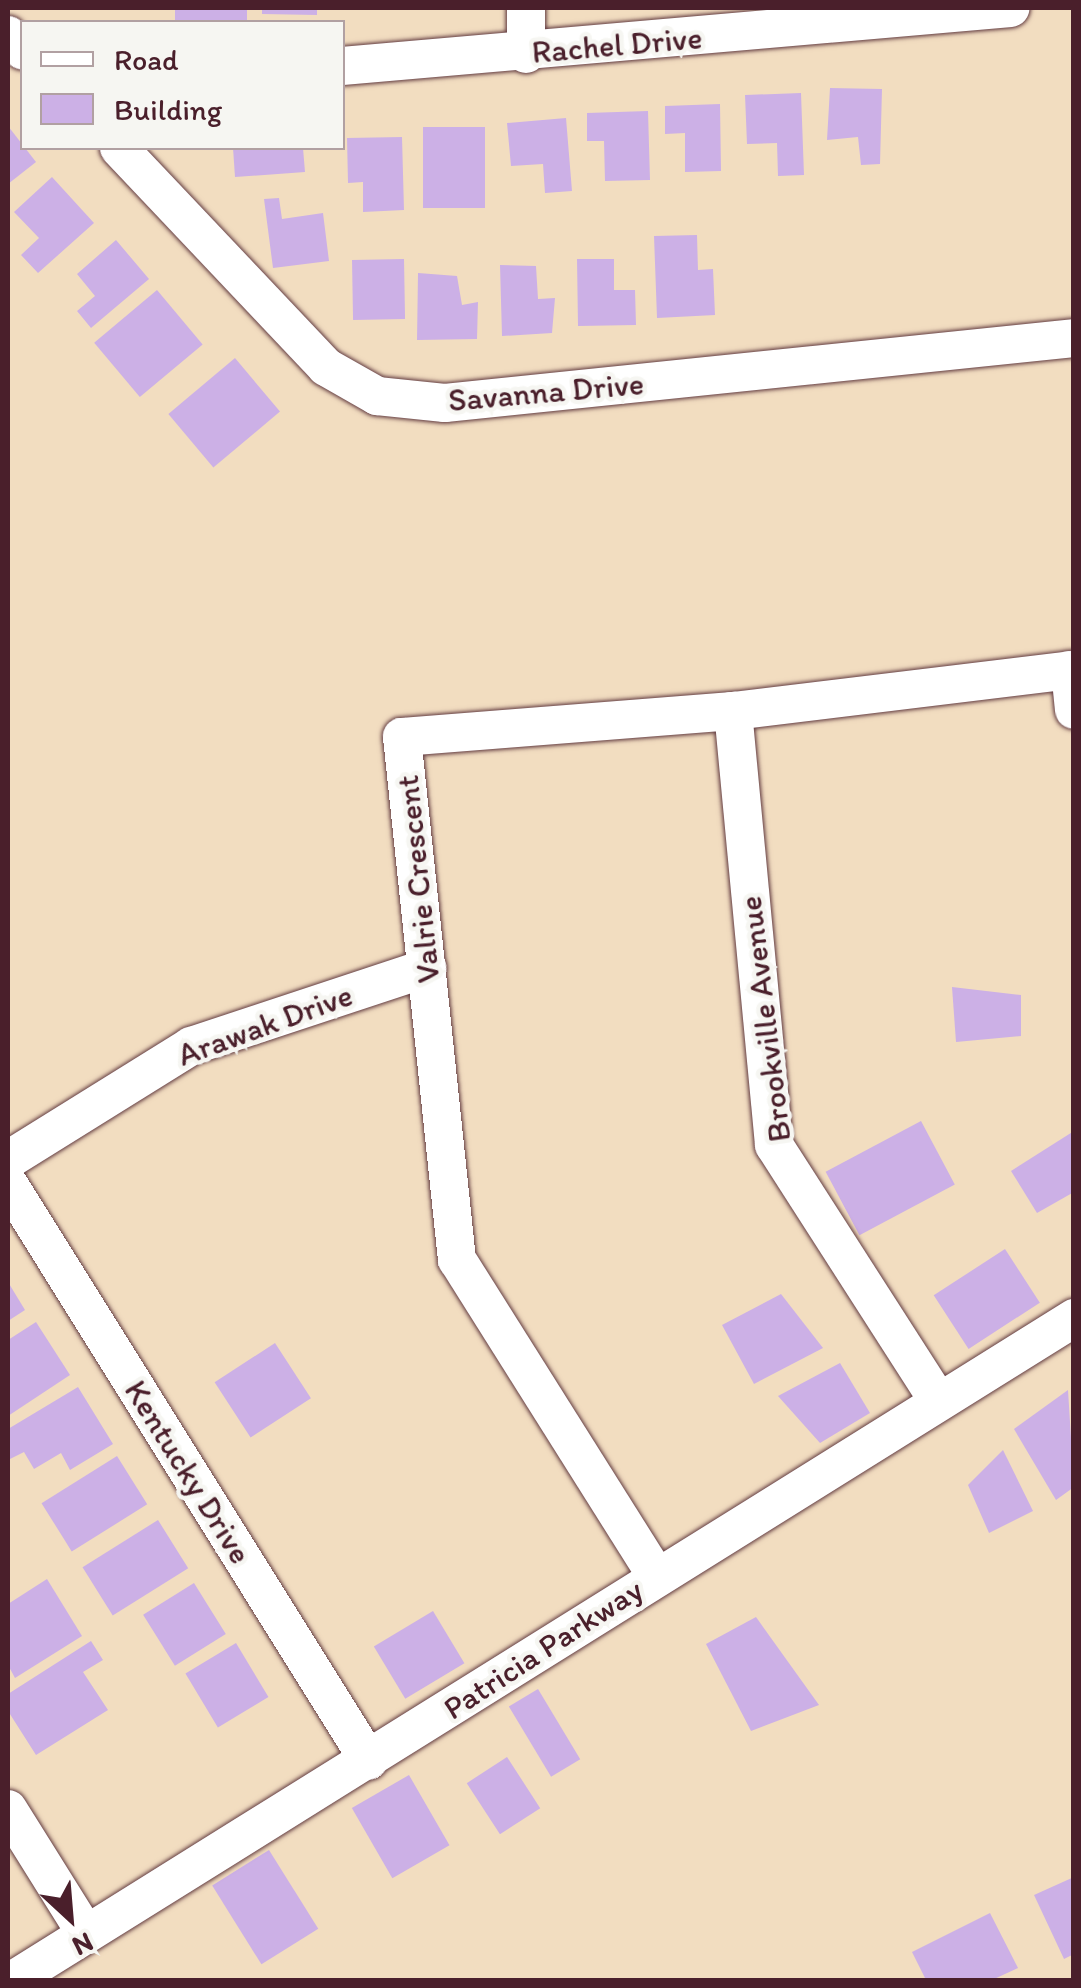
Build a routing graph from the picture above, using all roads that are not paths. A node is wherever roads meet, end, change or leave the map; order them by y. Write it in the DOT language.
graph roads {
  1 [pos="526,8"];
  2 [pos="1010,8"];
  3 [pos="526,54"];
  4 [pos="345,66"];
  5 [pos="121,150"];
  6 [pos="1074,338"];
  7 [pos="1072,670"];
  8 [pos="1074,710"];
  9 [pos="733,711"];
  10 [pos="428,968"];
  11 [pos="8,1160"];
  12 [pos="8,1183"];
  13 [pos="1074,1318"];
  14 [pos="938,1400"];
  15 [pos="656,1577"];
  16 [pos="368,1761"];
  17 [pos="8,1808"];
  18 [pos="86,1934"];
  19 [pos="13,1980"];
  1 -- 3 [label="street"];
  2 -- 3 [label="street, Rachel Drive"];
  3 -- 4 [label="street, Rachel Drive"];
  5 -- 6 [label="street, Savanna Drive"];
  7 -- 8 [label="street"];
  7 -- 9 [label="street, Valrie Crescent"];
  9 -- 10 [label="street, Valrie Crescent"];
  9 -- 14 [label="street, Brookville Avenue"];
  10 -- 11 [label="street, Arawak Drive"];
  10 -- 15 [label="street, Valrie Crescent"];
  12 -- 16 [label="street, Kentucky Drive"];
  13 -- 14 [label="street, Patricia Parkway"];
  14 -- 15 [label="street, Patricia Parkway"];
  15 -- 16 [label="street, Patricia Parkway"];
  16 -- 18 [label="street, Patricia Parkway"];
  17 -- 18 [label="street"];
  18 -- 19 [label="street, Patricia Parkway"];
}
